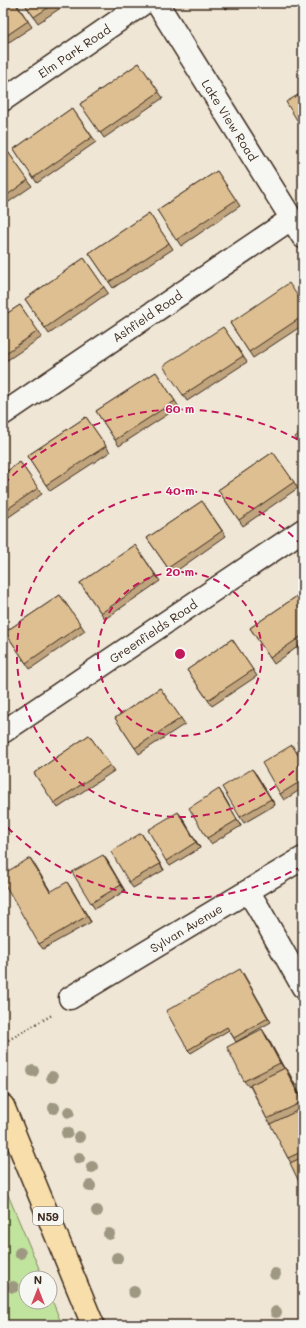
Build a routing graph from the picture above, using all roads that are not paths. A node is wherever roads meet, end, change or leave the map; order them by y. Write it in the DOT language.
graph roads {
  1 [pos="144,3"];
  2 [pos="157,3"];
  3 [pos="3,100"];
  4 [pos="291,219"];
  5 [pos="303,237"];
  6 [pos="3,414"];
  7 [pos="303,530"];
  8 [pos="3,732"];
  9 [pos="303,858"];
  10 [pos="248,891"];
  11 [pos="303,987"];
  12 [pos="70,998"];
  13 [pos="3,1106"];
  14 [pos="93,1325"];
  1 -- 3 [label="street, Elm Park Road"];
  2 -- 4 [label="street, Lake View Road"];
  4 -- 5 [label="street, Lake View Road"];
  4 -- 6 [label="street, Ashfield Road"];
  7 -- 8 [label="street, Greenfields Road"];
  9 -- 10 [label="street, Sylvan Avenue"];
  10 -- 11 [label="street"];
  10 -- 12 [label="street, Sylvan Avenue"];
  13 -- 14 [label="main road, N59"];
}
